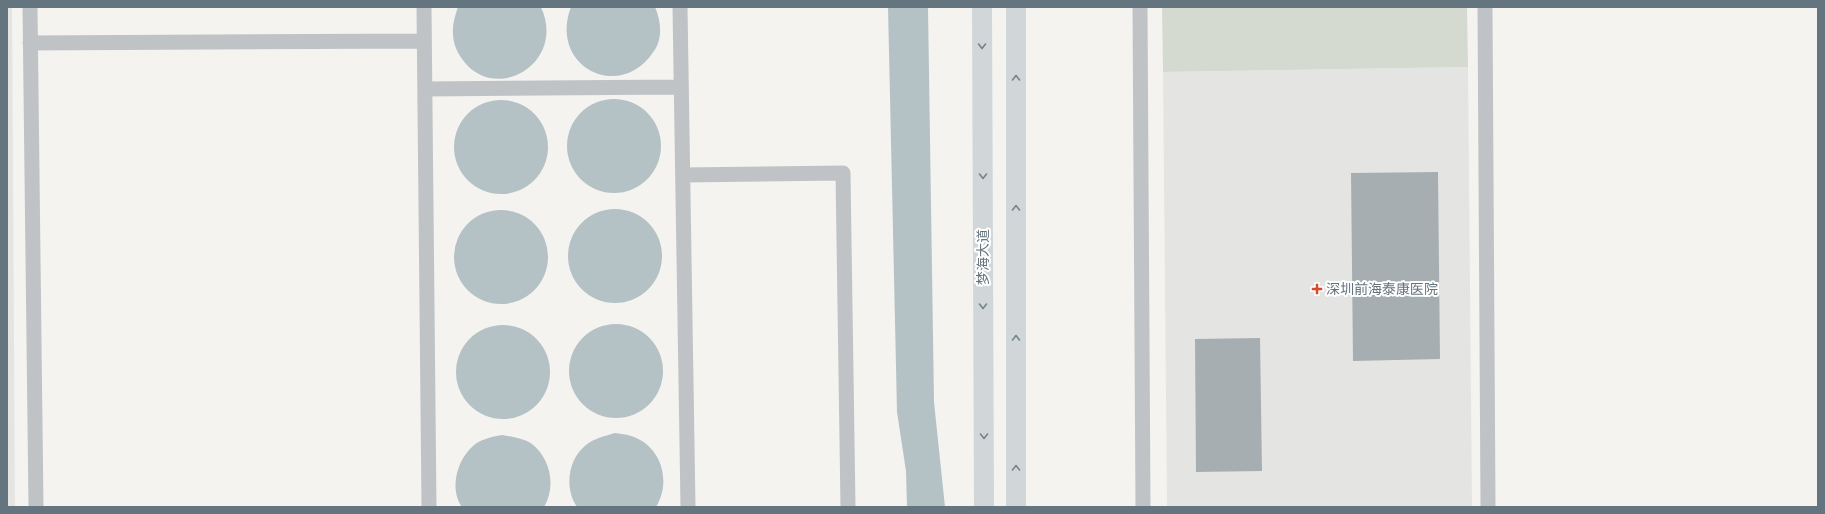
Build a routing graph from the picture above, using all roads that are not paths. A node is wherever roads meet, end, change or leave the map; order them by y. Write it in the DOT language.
graph roads {
  1 [pos="30,7"];
  2 [pos="424,7"];
  3 [pos="680,7"];
  4 [pos="982,7"];
  5 [pos="1016,7"];
  6 [pos="1140,7"];
  7 [pos="1486,7"];
  8 [pos="424,41"];
  9 [pos="30,43"];
  10 [pos="681,87"];
  11 [pos="425,89"];
  12 [pos="683,175"];
  13 [pos="36,507"];
  14 [pos="429,507"];
  15 [pos="688,507"];
  16 [pos="848,507"];
  17 [pos="984,507"];
  18 [pos="1016,507"];
  19 [pos="1143,507"];
  20 [pos="1488,507"];
  1 -- 9 [label="street"];
  2 -- 8 [label="street"];
  3 -- 10 [label="street"];
  4 -- 17 [label="main road, 梦海大道, one-way"];
  18 -- 5 [label="main road, one-way"];
  6 -- 19 [label="street"];
  7 -- 20 [label="street"];
  8 -- 9 [label="street"];
  8 -- 11 [label="street"];
  9 -- 13 [label="street"];
  10 -- 11 [label="street"];
  10 -- 12 [label="street"];
  11 -- 14 [label="street"];
  12 -- 15 [label="street"];
  12 -- 16 [label="street"];
}
